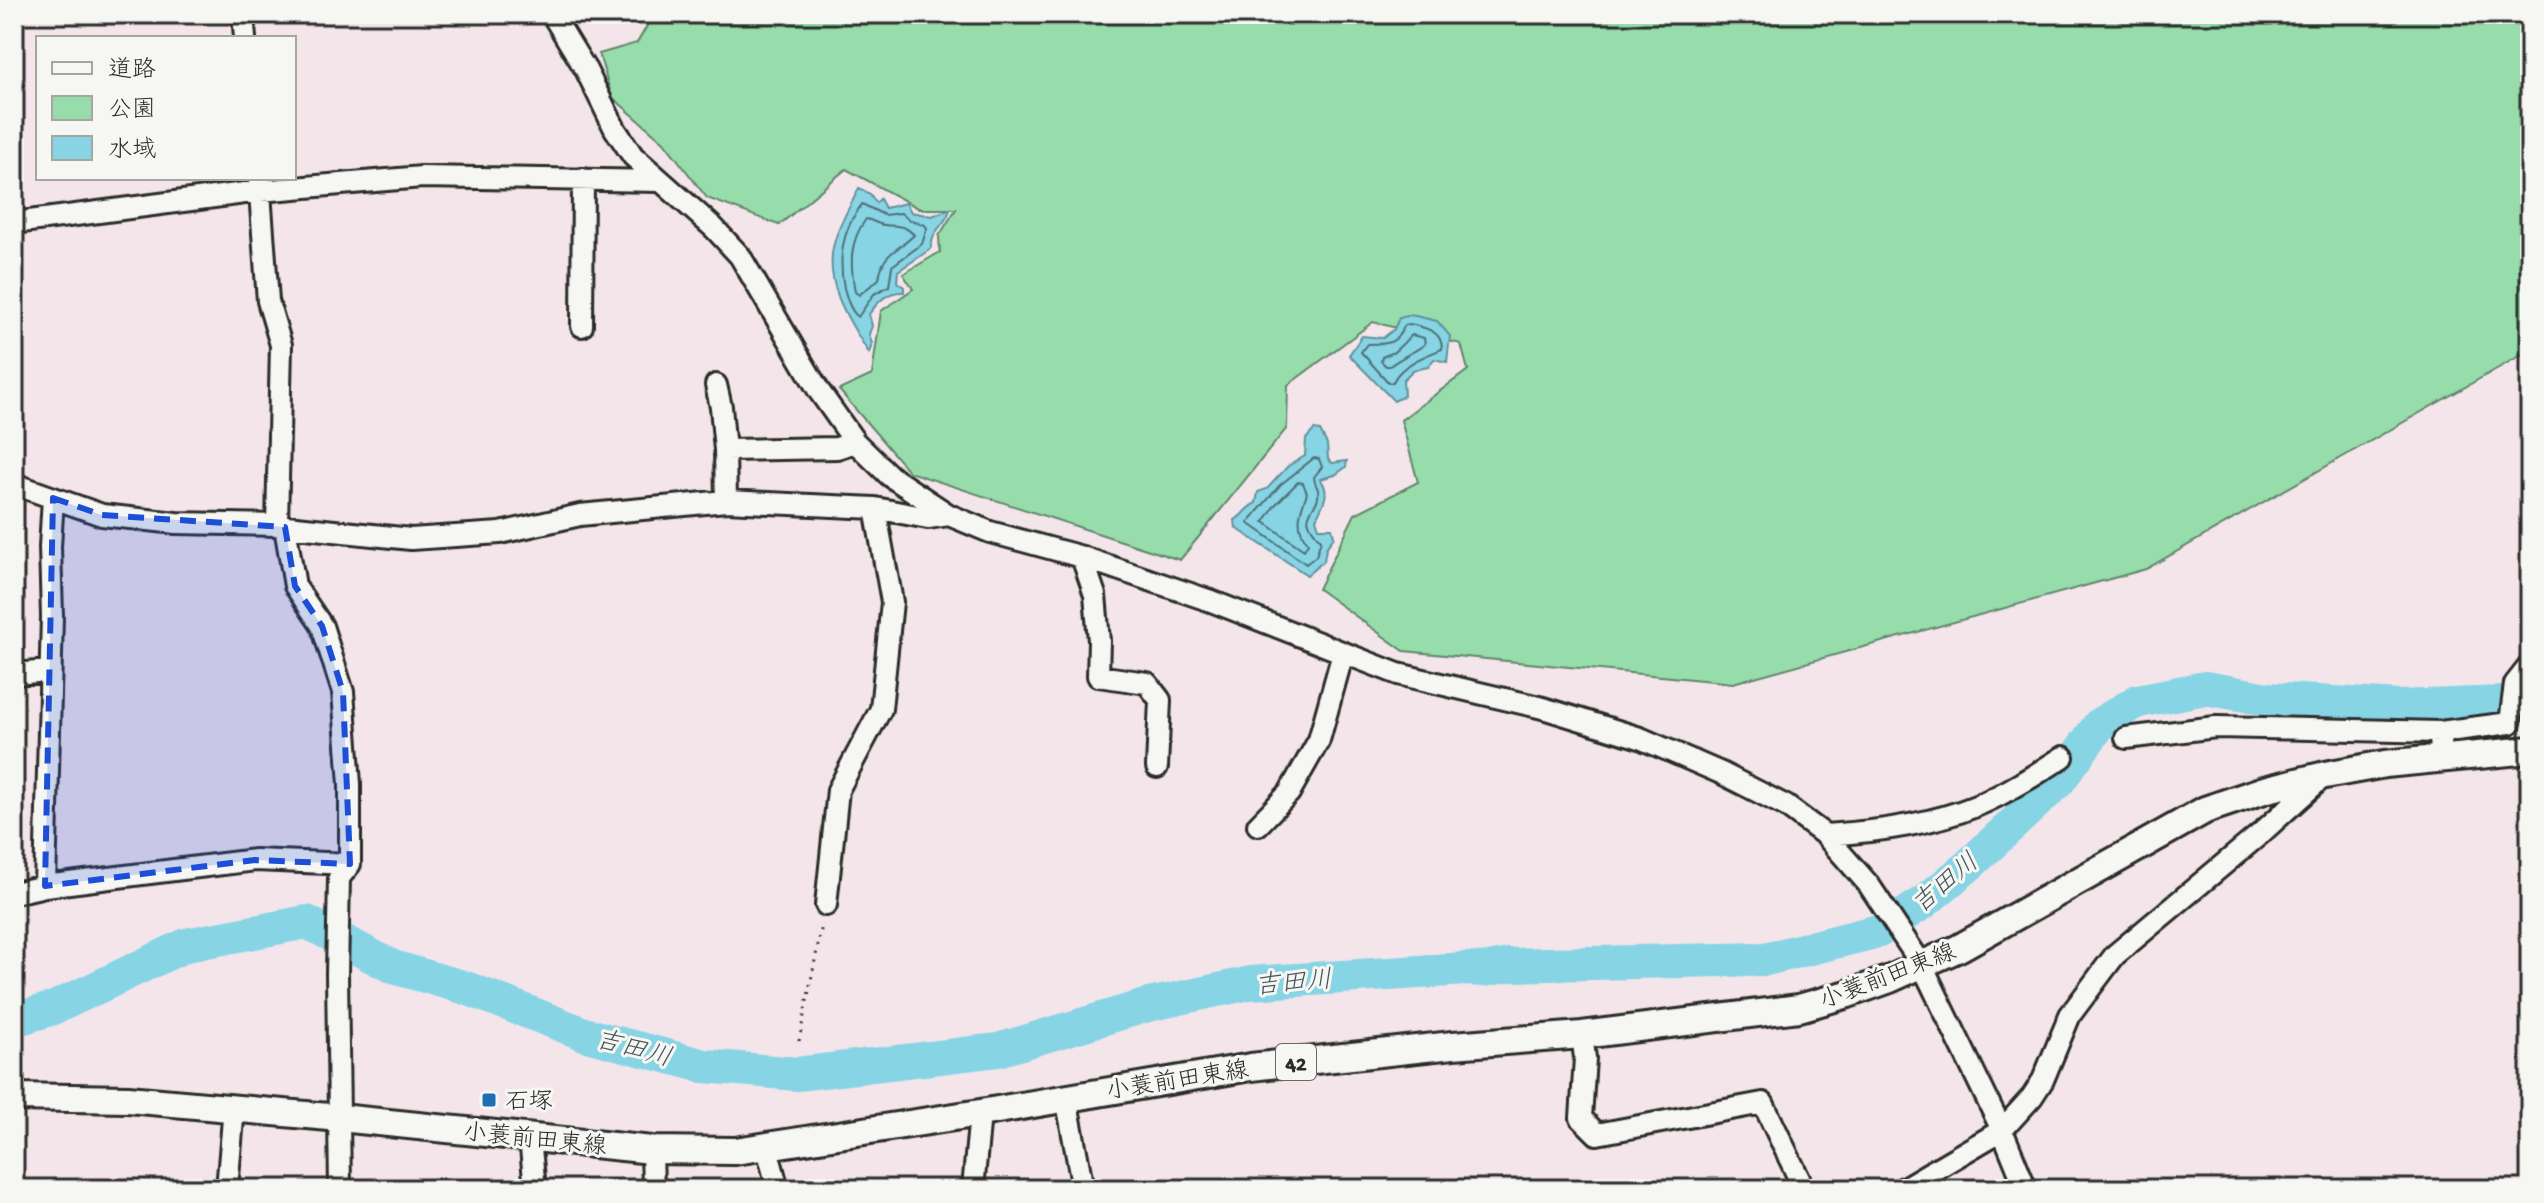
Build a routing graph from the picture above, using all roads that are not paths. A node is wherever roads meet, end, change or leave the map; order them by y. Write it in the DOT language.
graph roads {
  1 [pos="243,14"];
  2 [pos="552,14"];
  3 [pos="245,36"];
  4 [pos="583,179"];
  5 [pos="660,181"];
  6 [pos="260,185"];
  7 [pos="14,223"];
  8 [pos="582,326"];
  9 [pos="716,385"];
  10 [pos="855,442"];
  11 [pos="725,450"];
  12 [pos="14,484"];
  13 [pos="53,498"];
  14 [pos="726,501"];
  15 [pos="875,508"];
  16 [pos="949,515"];
  17 [pos="281,526"];
  18 [pos="1082,557"];
  19 [pos="1343,653"];
  20 [pos="2530,665"];
  21 [pos="49,671"];
  22 [pos="14,674"];
  23 [pos="2440,732"];
  24 [pos="2126,738"];
  25 [pos="2530,750"];
  26 [pos="2063,757"];
  27 [pos="2441,758"];
  28 [pos="1157,767"];
  29 [pos="2325,775"];
  30 [pos="1258,825"];
  31 [pos="1825,835"];
  32 [pos="350,864"];
  33 [pos="45,886"];
  34 [pos="14,893"];
  35 [pos="826,905"];
  36 [pos="1922,965"];
  37 [pos="1582,1035"];
  38 [pos="14,1097"];
  39 [pos="1066,1097"];
  40 [pos="234,1107"];
  41 [pos="980,1113"];
  42 [pos="340,1118"];
  43 [pos="2002,1130"];
  44 [pos="530,1138"];
  45 [pos="766,1145"];
  46 [pos="652,1150"];
  47 [pos="227,1189"];
  48 [pos="340,1189"];
  49 [pos="535,1189"];
  50 [pos="653,1189"];
  51 [pos="778,1189"];
  52 [pos="973,1189"];
  53 [pos="1083,1189"];
  54 [pos="1804,1189"];
  55 [pos="1902,1189"];
  56 [pos="2026,1189"];
  1 -- 3 [label="street"];
  2 -- 5 [label="street"];
  4 -- 5 [label="street"];
  4 -- 6 [label="street"];
  4 -- 8 [label="street"];
  5 -- 10 [label="street"];
  6 -- 7 [label="street"];
  6 -- 17 [label="street"];
  9 -- 11 [label="street"];
  10 -- 11 [label="street"];
  10 -- 16 [label="street"];
  11 -- 14 [label="street"];
  12 -- 13 [label="street"];
  13 -- 17 [label="street"];
  13 -- 21 [label="street"];
  14 -- 15 [label="street"];
  14 -- 17 [label="street"];
  15 -- 16 [label="street"];
  15 -- 35 [label="street"];
  16 -- 18 [label="street"];
  17 -- 32 [label="street"];
  18 -- 19 [label="street"];
  18 -- 28 [label="street"];
  19 -- 30 [label="street"];
  19 -- 31 [label="street"];
  20 -- 23 [label="street"];
  21 -- 22 [label="street"];
  21 -- 33 [label="street"];
  23 -- 24 [label="street"];
  23 -- 27 [label="street"];
  25 -- 27 [label="main road, 小蓑前田東線 / 42"];
  26 -- 31 [label="street"];
  27 -- 29 [label="main road, 小蓑前田東線 / 42"];
  29 -- 36 [label="main road, 小蓑前田東線 / 42"];
  29 -- 43 [label="street"];
  31 -- 36 [label="street"];
  32 -- 33 [label="street"];
  32 -- 42 [label="street"];
  33 -- 34 [label="street"];
  36 -- 37 [label="main road, 小蓑前田東線 / 42"];
  36 -- 43 [label="street"];
  37 -- 39 [label="main road, 小蓑前田東線 / 42"];
  37 -- 54 [label="street"];
  38 -- 40 [label="main road, 小蓑前田東線 / 42"];
  39 -- 41 [label="main road, 小蓑前田東線 / 42"];
  39 -- 53 [label="street"];
  40 -- 42 [label="main road, 小蓑前田東線 / 42"];
  40 -- 47 [label="street"];
  41 -- 45 [label="main road, 小蓑前田東線 / 42"];
  41 -- 52 [label="street"];
  42 -- 44 [label="main road, 小蓑前田東線 / 42"];
  42 -- 48 [label="street"];
  43 -- 55 [label="street"];
  43 -- 56 [label="street"];
  44 -- 46 [label="main road, 小蓑前田東線 / 42"];
  44 -- 49 [label="street"];
  45 -- 46 [label="main road, 小蓑前田東線 / 42"];
  45 -- 51 [label="street"];
  46 -- 50 [label="street"];
}
